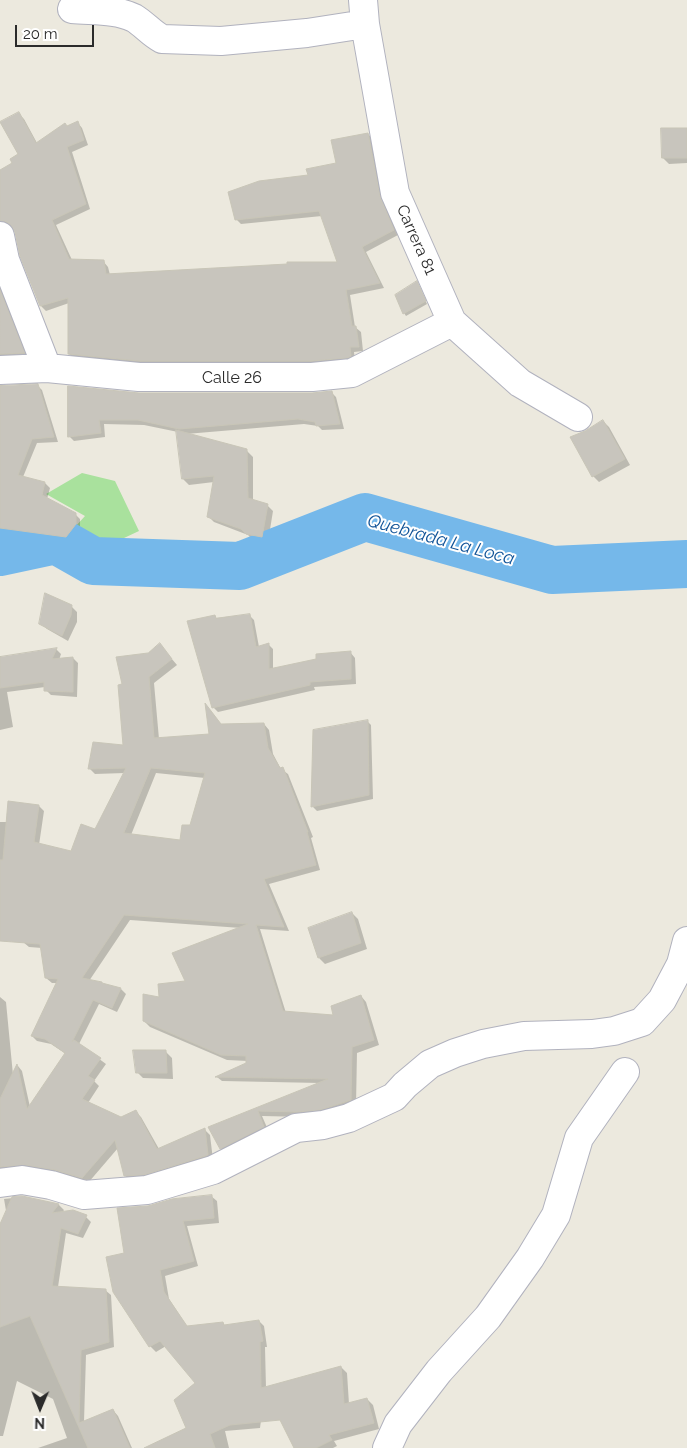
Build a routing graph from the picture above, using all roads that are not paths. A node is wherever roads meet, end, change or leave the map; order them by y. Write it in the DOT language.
graph roads {
  1 [pos="72,9"];
  2 [pos="364,12"];
  3 [pos="0,236"];
  4 [pos="452,322"];
  5 [pos="47,368"];
  6 [pos="0,370"];
  7 [pos="578,417"];
  8 [pos="687,941"];
  9 [pos="625,1072"];
  10 [pos="0,1183"];
  11 [pos="387,1448"];
  1 -- 2 [label="street"];
  2 -- 4 [label="street, Carrera 81"];
  3 -- 5 [label="street"];
  4 -- 5 [label="street, Calle 26"];
  4 -- 7 [label="street, Carrera 81"];
  5 -- 6 [label="street, Calle 26"];
  8 -- 10 [label="street"];
  9 -- 11 [label="street"];
}
